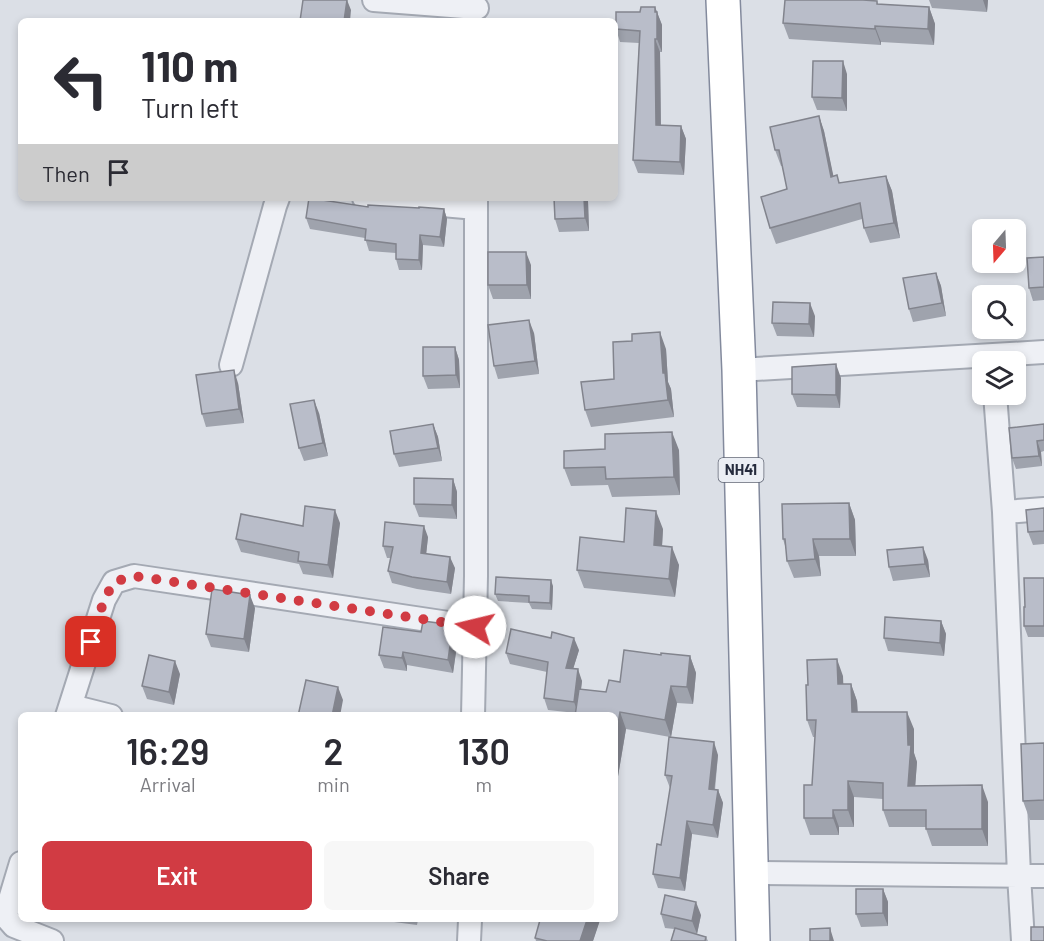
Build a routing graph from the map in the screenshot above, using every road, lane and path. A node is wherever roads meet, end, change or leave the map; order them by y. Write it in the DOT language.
graph roads {
  1 [pos="374,0"];
  2 [pos="723,0"];
  3 [pos="477,10"];
  4 [pos="278,201"];
  5 [pos="431,201"];
  6 [pos="476,203"];
  7 [pos="1044,352"];
  8 [pos="1026,354"];
  9 [pos="972,359"];
  10 [pos="231,365"];
  11 [pos="739,370"];
  12 [pos="996,405"];
  13 [pos="1044,509"];
  14 [pos="1004,512"];
  15 [pos="475,627"];
  16 [pos="69,710"];
  17 [pos="473,712"];
  18 [pos="18,873"];
  19 [pos="751,873"];
  20 [pos="1019,875"];
  21 [pos="1044,876"];
  22 [pos="470,922"];
  23 [pos="52,941"];
  24 [pos="469,941"];
  25 [pos="753,941"];
  26 [pos="1023,941"];
  1 -- 3 [label="street"];
  2 -- 11 [label="highway, NH41"];
  4 -- 10 [label="street"];
  5 -- 6 [label="street"];
  6 -- 15 [label="street"];
  7 -- 8 [label="street"];
  9 -- 11 [label="street"];
  11 -- 19 [label="highway, NH41"];
  12 -- 14 [label="street"];
  13 -- 14 [label="street"];
  14 -- 20 [label="street"];
  15 -- 16 [label="street"];
  15 -- 17 [label="street"];
  18 -- 23 [label="street"];
  19 -- 20 [label="street"];
  19 -- 25 [label="highway, NH41"];
  20 -- 21 [label="street"];
  20 -- 26 [label="street"];
  22 -- 24 [label="street"];
}
